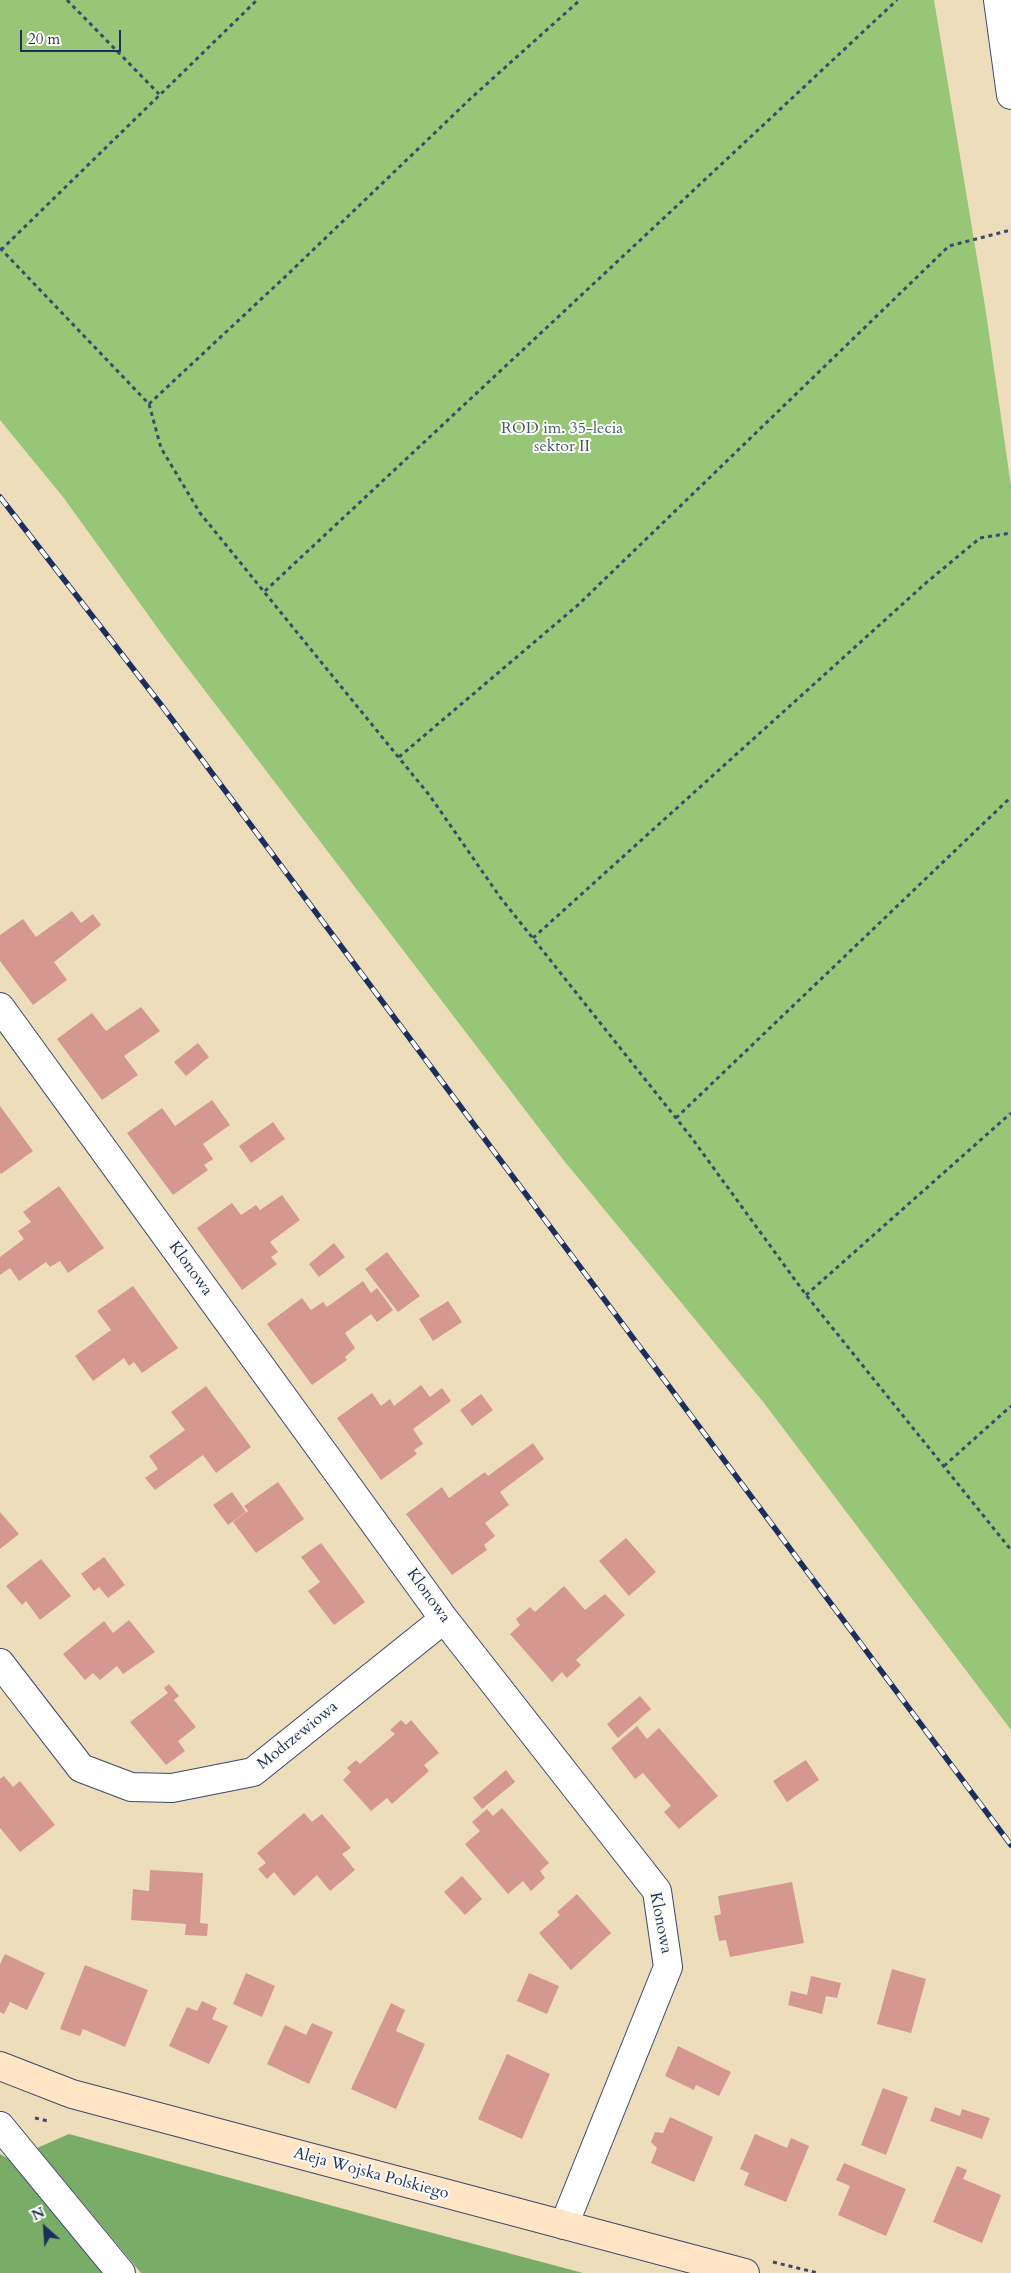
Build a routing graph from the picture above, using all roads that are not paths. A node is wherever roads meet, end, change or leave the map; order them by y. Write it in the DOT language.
graph roads {
  1 [pos="998,0"];
  2 [pos="1011,95"];
  3 [pos="0,1007"];
  4 [pos="444,1619"];
  5 [pos="0,1663"];
  6 [pos="0,2066"];
  7 [pos="0,2126"];
  8 [pos="564,2225"];
  9 [pos="121,2273"];
  10 [pos="741,2273"];
  1 -- 2 [label="street"];
  3 -- 4 [label="street, Klonowa"];
  4 -- 5 [label="street, Modrzewiowa"];
  4 -- 8 [label="street, Klonowa"];
  6 -- 8 [label="street, Aleja Wojska Polskiego"];
  7 -- 9 [label="street"];
  8 -- 10 [label="street, Aleja Wojska Polskiego"];
}
